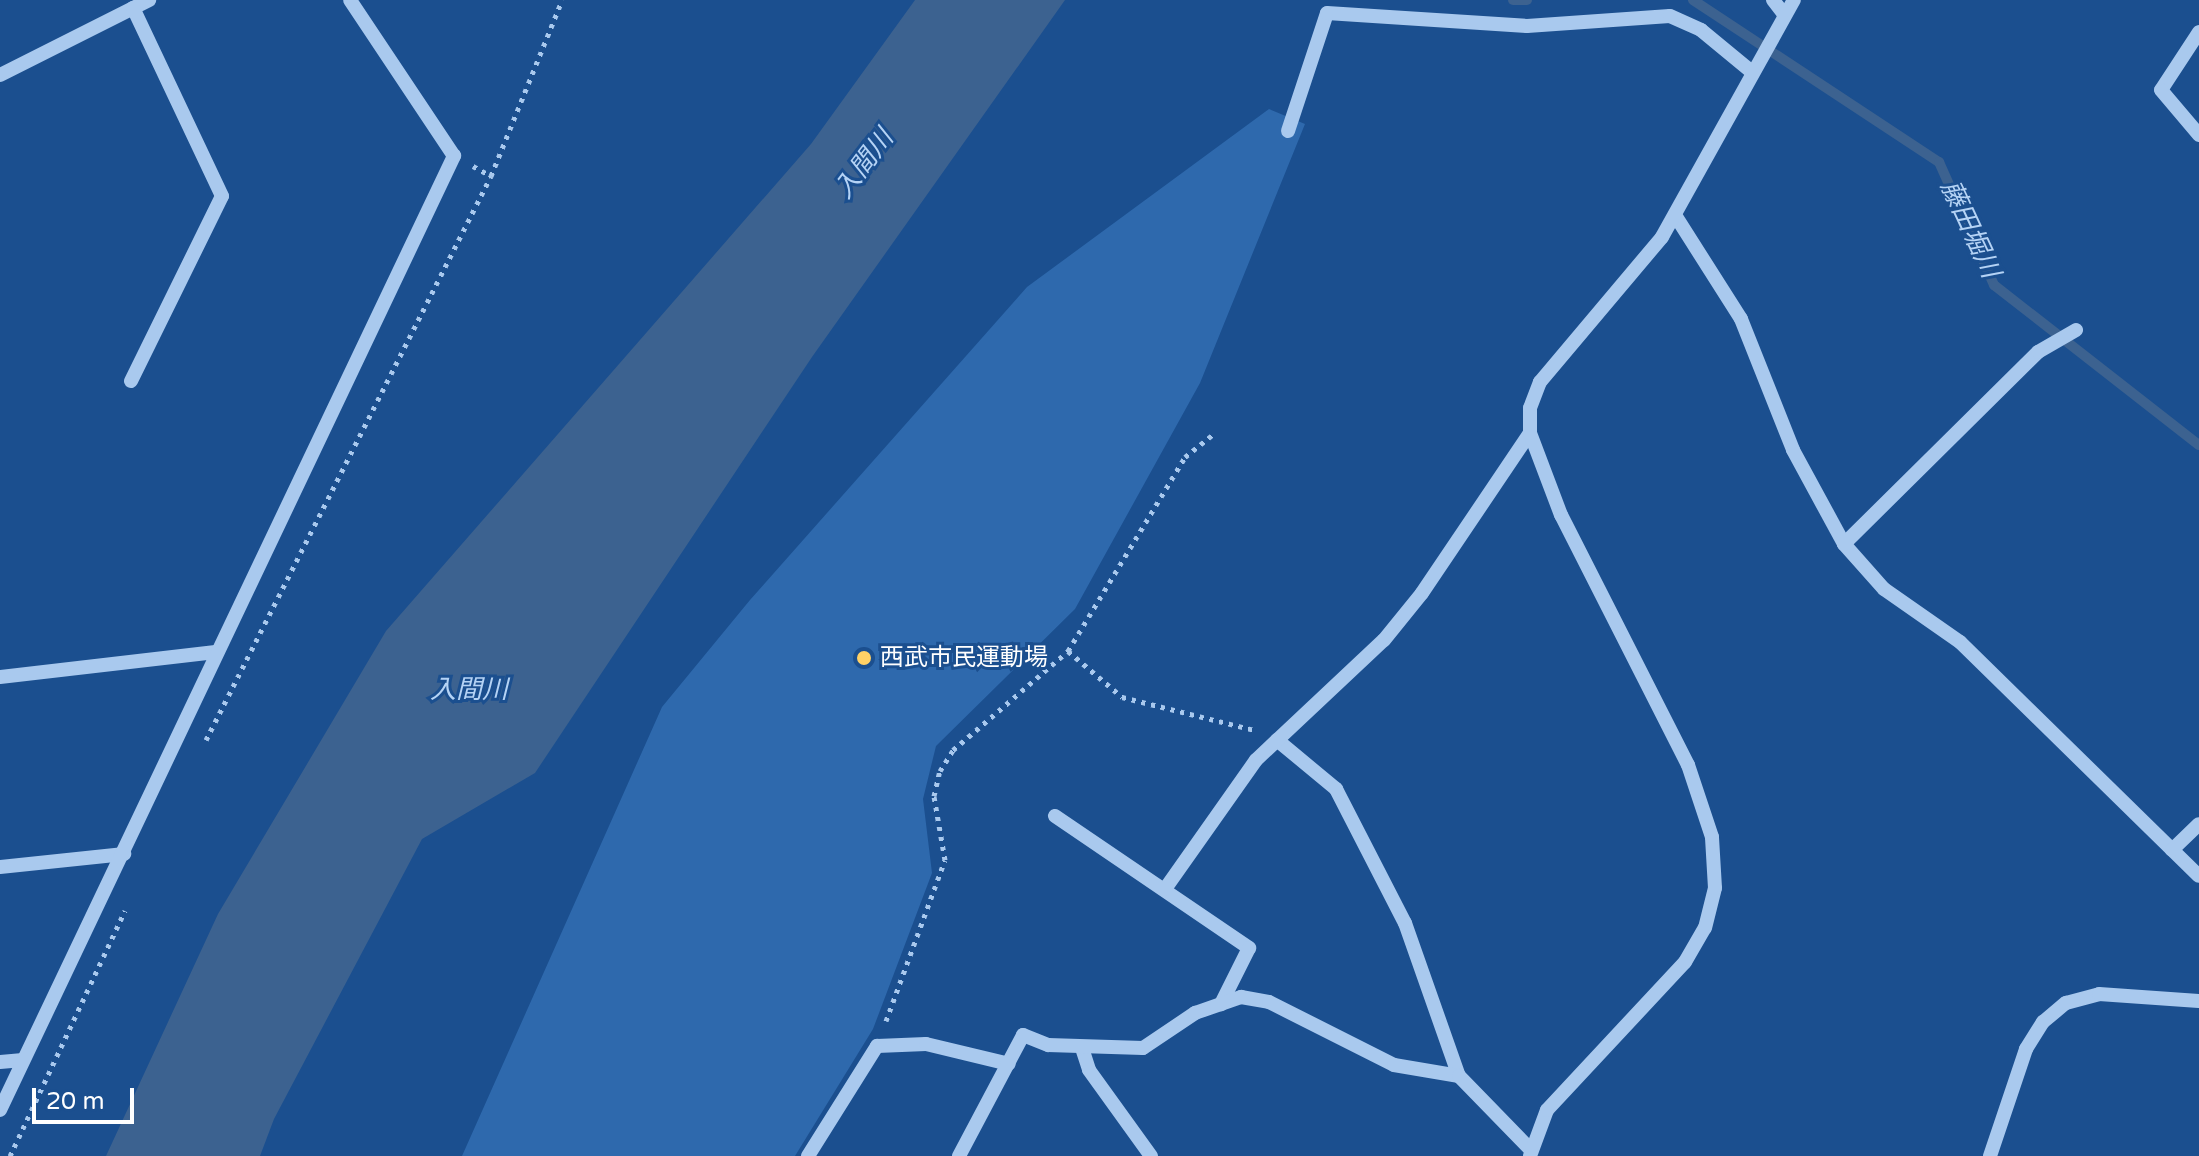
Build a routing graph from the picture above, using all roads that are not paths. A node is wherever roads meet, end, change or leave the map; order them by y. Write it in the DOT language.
graph roads {
  1 [pos="149,0"];
  2 [pos="350,0"];
  3 [pos="1773,0"];
  4 [pos="1794,0"];
  5 [pos="133,8"];
  6 [pos="1783,13"];
  7 [pos="2199,32"];
  8 [pos="1755,67"];
  9 [pos="0,75"];
  10 [pos="1288,131"];
  11 [pos="2199,135"];
  12 [pos="1675,215"];
  13 [pos="2076,330"];
  14 [pos="131,381"];
  15 [pos="1530,433"];
  16 [pos="1844,544"];
  17 [pos="216,652"];
  18 [pos="0,677"];
  19 [pos="1277,740"];
  20 [pos="1055,816"];
  21 [pos="2199,824"];
  22 [pos="2172,850"];
  23 [pos="124,854"];
  24 [pos="0,867"];
  25 [pos="2199,876"];
  26 [pos="1165,889"];
  27 [pos="2199,1001"];
  28 [pos="1221,1004"];
  29 [pos="1082,1048"];
  30 [pos="23,1060"];
  31 [pos="0,1062"];
  32 [pos="1009,1064"];
  33 [pos="1459,1076"];
  34 [pos="0,1110"];
  35 [pos="1530,1153"];
  36 [pos="808,1156"];
  37 [pos="959,1156"];
  38 [pos="1151,1156"];
  39 [pos="1990,1156"];
  1 -- 5 [label="street"];
  2 -- 17 [label="street"];
  3 -- 6 [label="street"];
  4 -- 6 [label="street"];
  5 -- 9 [label="street"];
  5 -- 14 [label="street"];
  6 -- 8 [label="street"];
  7 -- 11 [label="street"];
  8 -- 10 [label="street"];
  8 -- 12 [label="street"];
  12 -- 15 [label="street"];
  12 -- 16 [label="street"];
  13 -- 16 [label="street"];
  15 -- 19 [label="street"];
  15 -- 35 [label="street"];
  16 -- 22 [label="street"];
  17 -- 18 [label="street"];
  17 -- 23 [label="street"];
  19 -- 26 [label="street"];
  19 -- 33 [label="street"];
  20 -- 26 [label="street"];
  21 -- 22 [label="street"];
  22 -- 25 [label="street"];
  23 -- 24 [label="street"];
  23 -- 30 [label="street"];
  26 -- 28 [label="street"];
  27 -- 39 [label="street"];
  28 -- 29 [label="street"];
  28 -- 33 [label="street"];
  29 -- 32 [label="street"];
  29 -- 38 [label="street"];
  30 -- 31 [label="street"];
  30 -- 34 [label="street"];
  32 -- 36 [label="street"];
  32 -- 37 [label="street"];
  33 -- 35 [label="street"];
}
